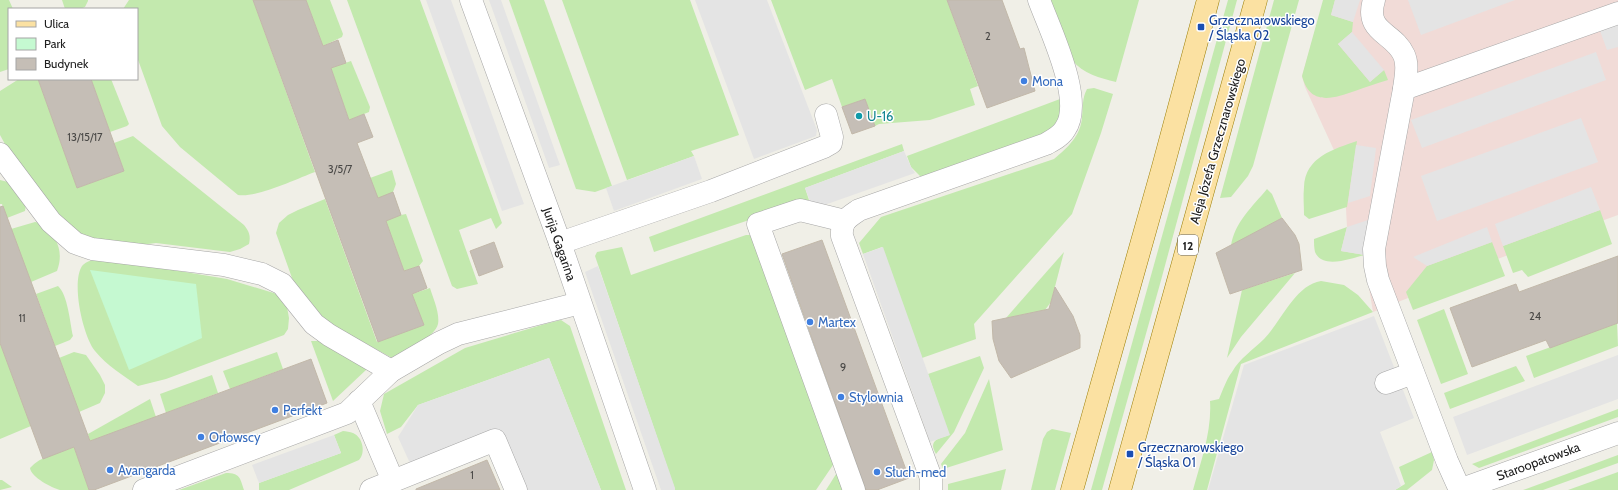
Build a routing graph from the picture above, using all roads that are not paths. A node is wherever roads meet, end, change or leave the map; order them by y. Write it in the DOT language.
graph roads {
  1 [pos="471,0"];
  2 [pos="1039,0"];
  3 [pos="1208,0"];
  4 [pos="1256,0"];
  5 [pos="1374,0"];
  6 [pos="1618,13"];
  7 [pos="1404,89"];
  8 [pos="826,115"];
  9 [pos="0,154"];
  10 [pos="845,221"];
  11 [pos="560,243"];
  12 [pos="580,303"];
  13 [pos="391,370"];
  14 [pos="1413,373"];
  15 [pos="1386,383"];
  16 [pos="359,401"];
  17 [pos="1618,433"];
  18 [pos="393,481"];
  19 [pos="144,490"];
  20 [pos="371,490"];
  21 [pos="516,490"];
  22 [pos="645,490"];
  23 [pos="854,490"];
  24 [pos="931,490"];
  25 [pos="1072,490"];
  26 [pos="1120,490"];
  27 [pos="1459,490"];
  1 -- 11 [label="street, Jurija Gagarina"];
  2 -- 10 [label="street"];
  3 -- 25 [label="main road"];
  4 -- 26 [label="main road, Aleja Józefa Grzecznarowskiego / 12"];
  5 -- 7 [label="street"];
  6 -- 7 [label="street"];
  7 -- 14 [label="street"];
  8 -- 11 [label="street"];
  9 -- 13 [label="street"];
  10 -- 23 [label="street"];
  10 -- 24 [label="street"];
  11 -- 12 [label="street, Jurija Gagarina"];
  12 -- 13 [label="street"];
  12 -- 22 [label="street, Jurija Gagarina"];
  13 -- 16 [label="street"];
  14 -- 15 [label="street"];
  14 -- 27 [label="street"];
  16 -- 18 [label="street"];
  16 -- 19 [label="street"];
  17 -- 27 [label="street, Staroopatowska"];
  18 -- 20 [label="street"];
  18 -- 21 [label="street"];
}
